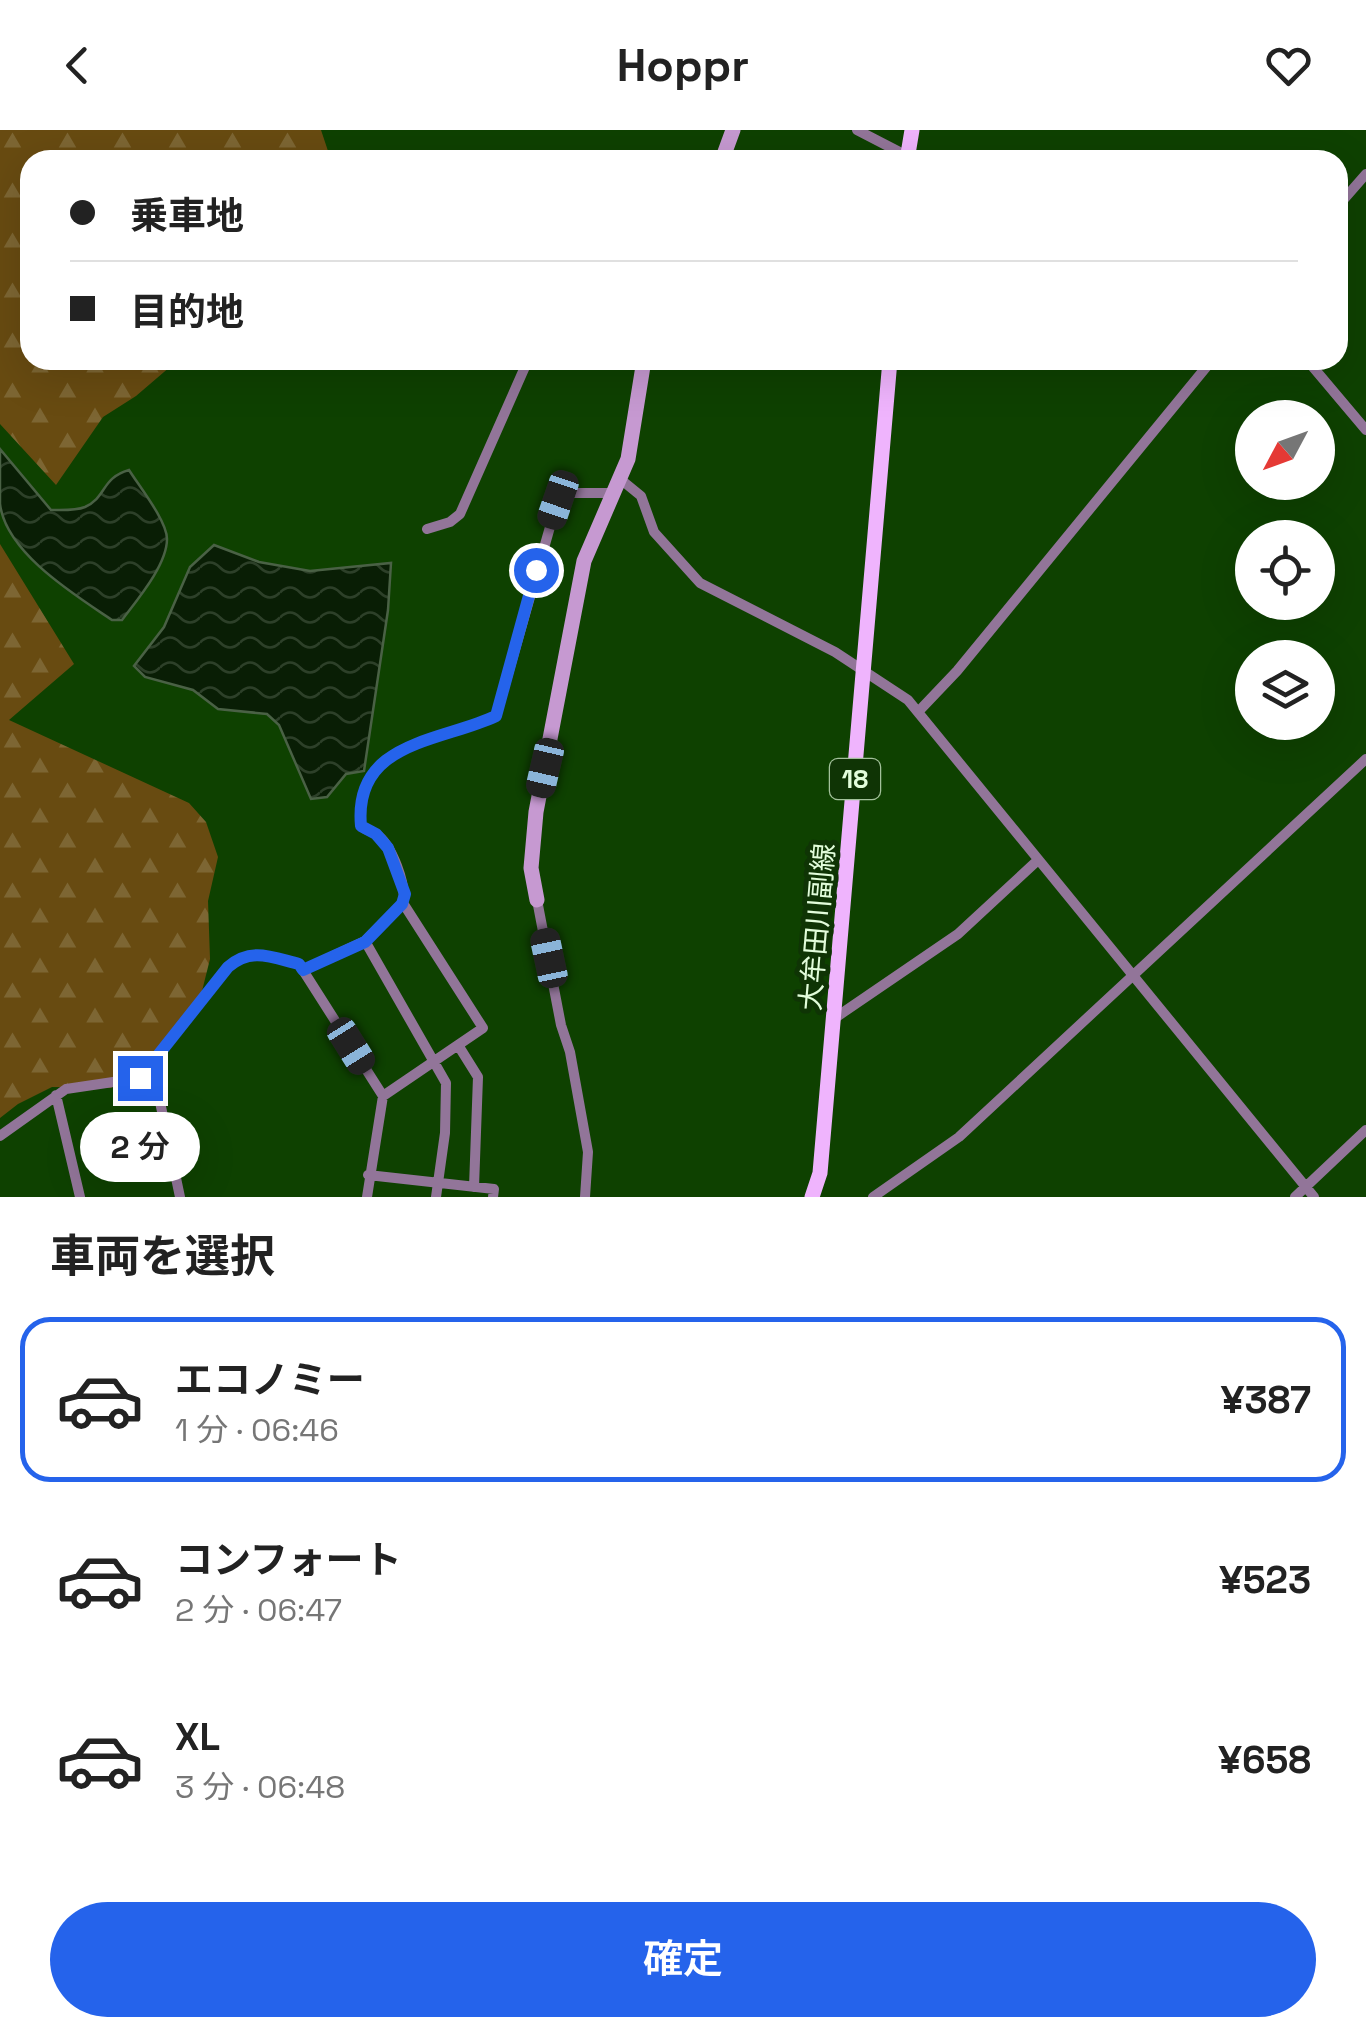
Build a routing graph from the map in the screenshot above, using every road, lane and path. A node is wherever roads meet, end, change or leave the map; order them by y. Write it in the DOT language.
graph roads {
  1 [pos="857,130"];
  2 [pos="894,150"];
  3 [pos="1364,177"];
  4 [pos="1366,196"];
  5 [pos="524,370"];
  6 [pos="642,370"];
  7 [pos="889,370"];
  8 [pos="1204,370"];
  9 [pos="1315,370"];
  10 [pos="1366,430"];
  11 [pos="616,486"];
  12 [pos="428,529"];
  13 [pos="864,669"];
  14 [pos="918,712"];
  15 [pos="1366,759"];
  16 [pos="1038,860"];
  17 [pos="537,900"];
  18 [pos="403,904"];
  19 [pos="365,942"];
  20 [pos="303,970"];
  21 [pos="1133,976"];
  22 [pos="835,1018"];
  23 [pos="458,1045"];
  24 [pos="433,1060"];
  25 [pos="152,1064"];
  26 [pos="56,1095"];
  27 [pos="383,1096"];
  28 [pos="1366,1130"];
  29 [pos="0,1136"];
  30 [pos="368,1175"];
  31 [pos="438,1183"];
  32 [pos="474,1187"];
  33 [pos="1306,1187"];
  34 [pos="80,1197"];
  35 [pos="180,1197"];
  36 [pos="367,1197"];
  37 [pos="436,1197"];
  38 [pos="493,1197"];
  39 [pos="585,1197"];
  40 [pos="812,1197"];
  41 [pos="873,1197"];
  42 [pos="1295,1197"];
  43 [pos="1314,1197"];
  1 -- 2 [label="street"];
  3 -- 4 [label="street"];
  5 -- 12 [label="street"];
  6 -- 11 [label="street"];
  7 -- 13 [label="main road, 大牟田川副線 / 18"];
  8 -- 14 [label="street"];
  9 -- 10 [label="street"];
  11 -- 13 [label="street"];
  11 -- 17 [label="street"];
  11 -- 18 [label="street"];
  13 -- 14 [label="street"];
  13 -- 22 [label="main road, 大牟田川副線 / 18"];
  14 -- 16 [label="street"];
  15 -- 21 [label="street"];
  16 -- 21 [label="street"];
  16 -- 22 [label="street"];
  17 -- 39 [label="street"];
  18 -- 19 [label="street"];
  18 -- 23 [label="street"];
  19 -- 20 [label="street"];
  19 -- 24 [label="street"];
  20 -- 25 [label="street"];
  20 -- 27 [label="street"];
  21 -- 33 [label="street"];
  21 -- 41 [label="street"];
  22 -- 40 [label="main road, 大牟田川副線 / 18"];
  23 -- 24 [label="street"];
  23 -- 32 [label="street"];
  24 -- 27 [label="street"];
  24 -- 31 [label="street"];
  25 -- 26 [label="street"];
  25 -- 35 [label="street"];
  26 -- 29 [label="street"];
  26 -- 34 [label="street"];
  27 -- 30 [label="street"];
  28 -- 33 [label="street"];
  30 -- 31 [label="street"];
  30 -- 36 [label="street"];
  31 -- 32 [label="street"];
  31 -- 37 [label="street"];
  32 -- 38 [label="street"];
  33 -- 42 [label="street"];
  33 -- 43 [label="street"];
}
